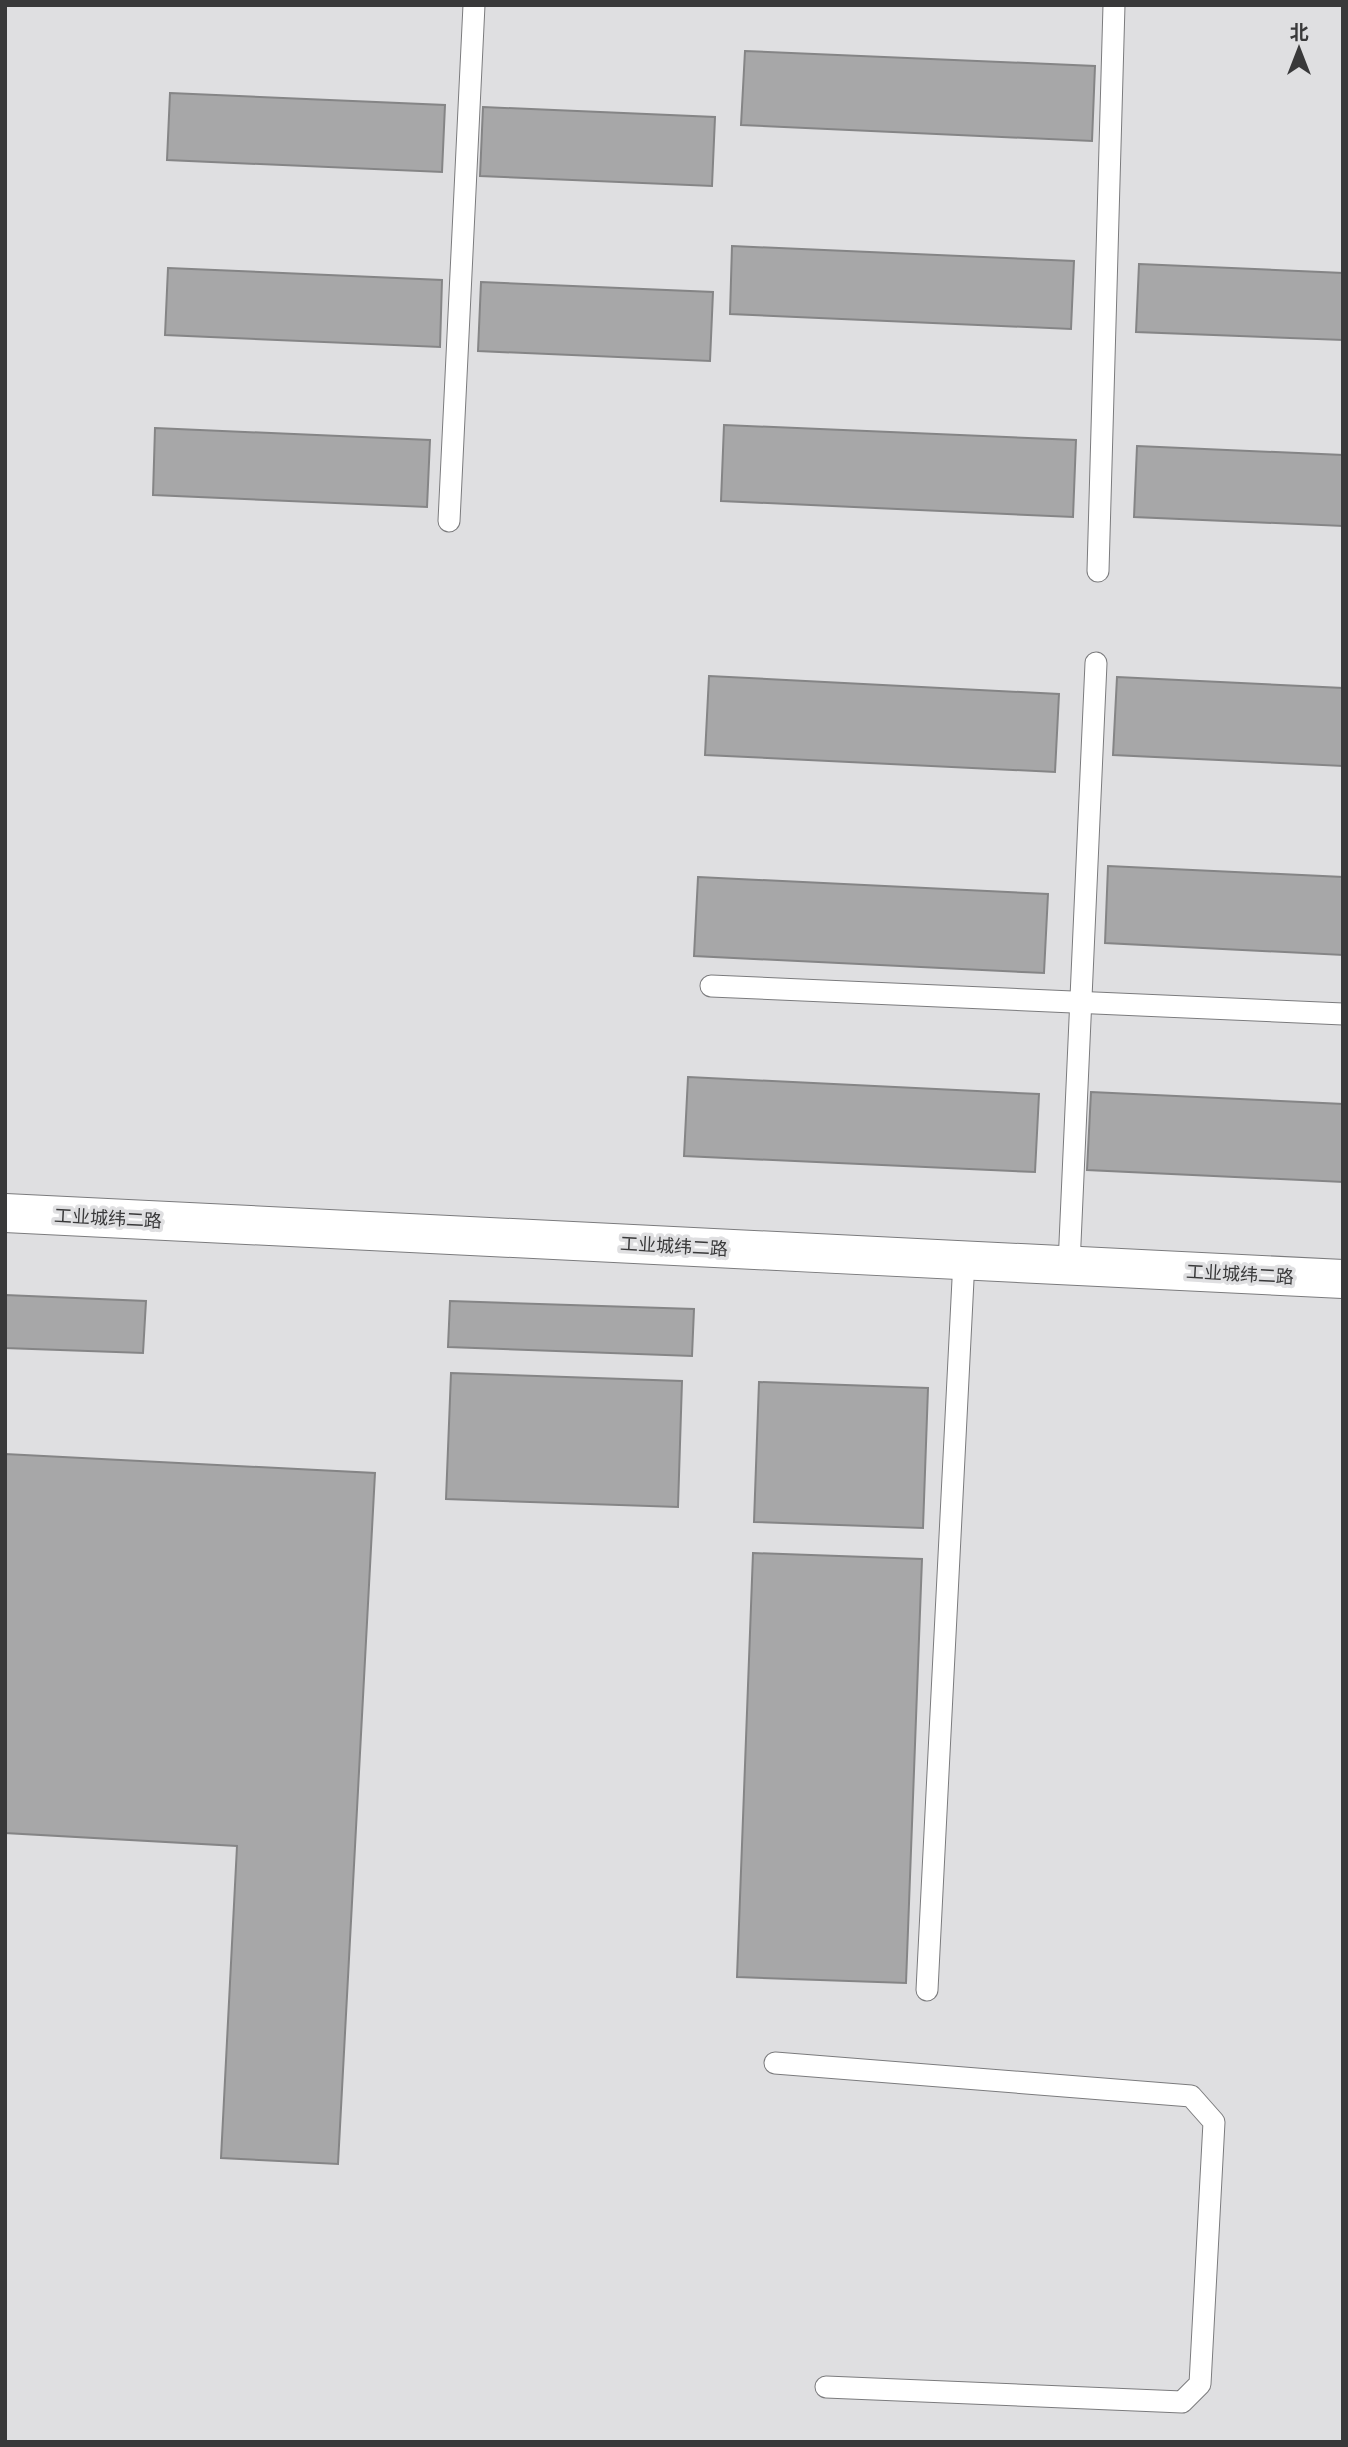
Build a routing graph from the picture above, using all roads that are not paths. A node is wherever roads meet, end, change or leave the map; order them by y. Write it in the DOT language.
graph roads {
  1 [pos="474,5"];
  2 [pos="1114,5"];
  3 [pos="449,521"];
  4 [pos="1098,571"];
  5 [pos="1096,663"];
  6 [pos="711,985"];
  7 [pos="1081,1002"];
  8 [pos="1343,1014"];
  9 [pos="5,1213"];
  10 [pos="964,1260"];
  11 [pos="1069,1265"];
  12 [pos="1343,1279"];
  13 [pos="927,1990"];
  14 [pos="775,2063"];
  15 [pos="826,2387"];
  1 -- 3 [label="lane"];
  2 -- 4 [label="lane"];
  5 -- 7 [label="lane"];
  6 -- 7 [label="lane"];
  7 -- 8 [label="lane"];
  7 -- 11 [label="lane"];
  9 -- 10 [label="street, 工业城纬二路"];
  10 -- 11 [label="street, 工业城纬二路"];
  10 -- 13 [label="lane"];
  11 -- 12 [label="street, 工业城纬二路"];
  14 -- 15 [label="lane"];
}
